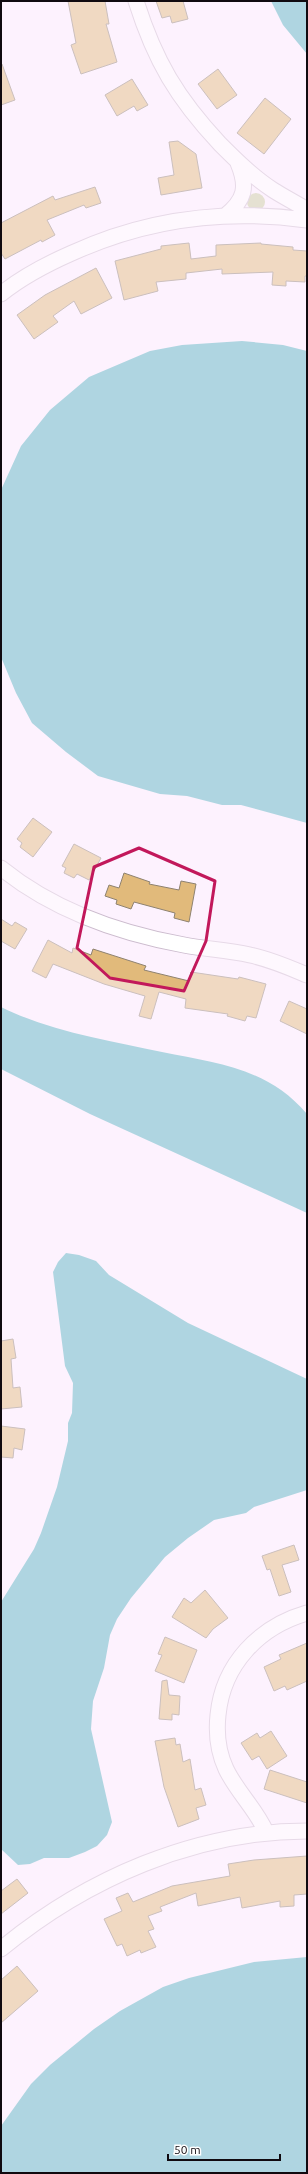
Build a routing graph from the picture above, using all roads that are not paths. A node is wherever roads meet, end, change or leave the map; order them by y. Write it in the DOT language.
graph roads {
  1 [pos="136,1"];
  2 [pos="238,163"];
  3 [pos="272,190"];
  4 [pos="307,210"];
  5 [pos="225,216"];
  6 [pos="264,216"];
  7 [pos="307,220"];
  8 [pos="1,294"];
  9 [pos="1,868"];
  10 [pos="307,975"];
  11 [pos="307,1612"];
  12 [pos="307,1831"];
  13 [pos="266,1832"];
  14 [pos="1,1948"];
  1 -- 2 [label="street"];
  2 -- 3 [label="street"];
  2 -- 5 [label="street"];
  3 -- 4 [label="street"];
  3 -- 6 [label="street"];
  5 -- 6 [label="street"];
  5 -- 8 [label="street"];
  6 -- 7 [label="street"];
  9 -- 10 [label="street"];
  11 -- 13 [label="street"];
  12 -- 13 [label="street"];
  13 -- 14 [label="street"];
}
